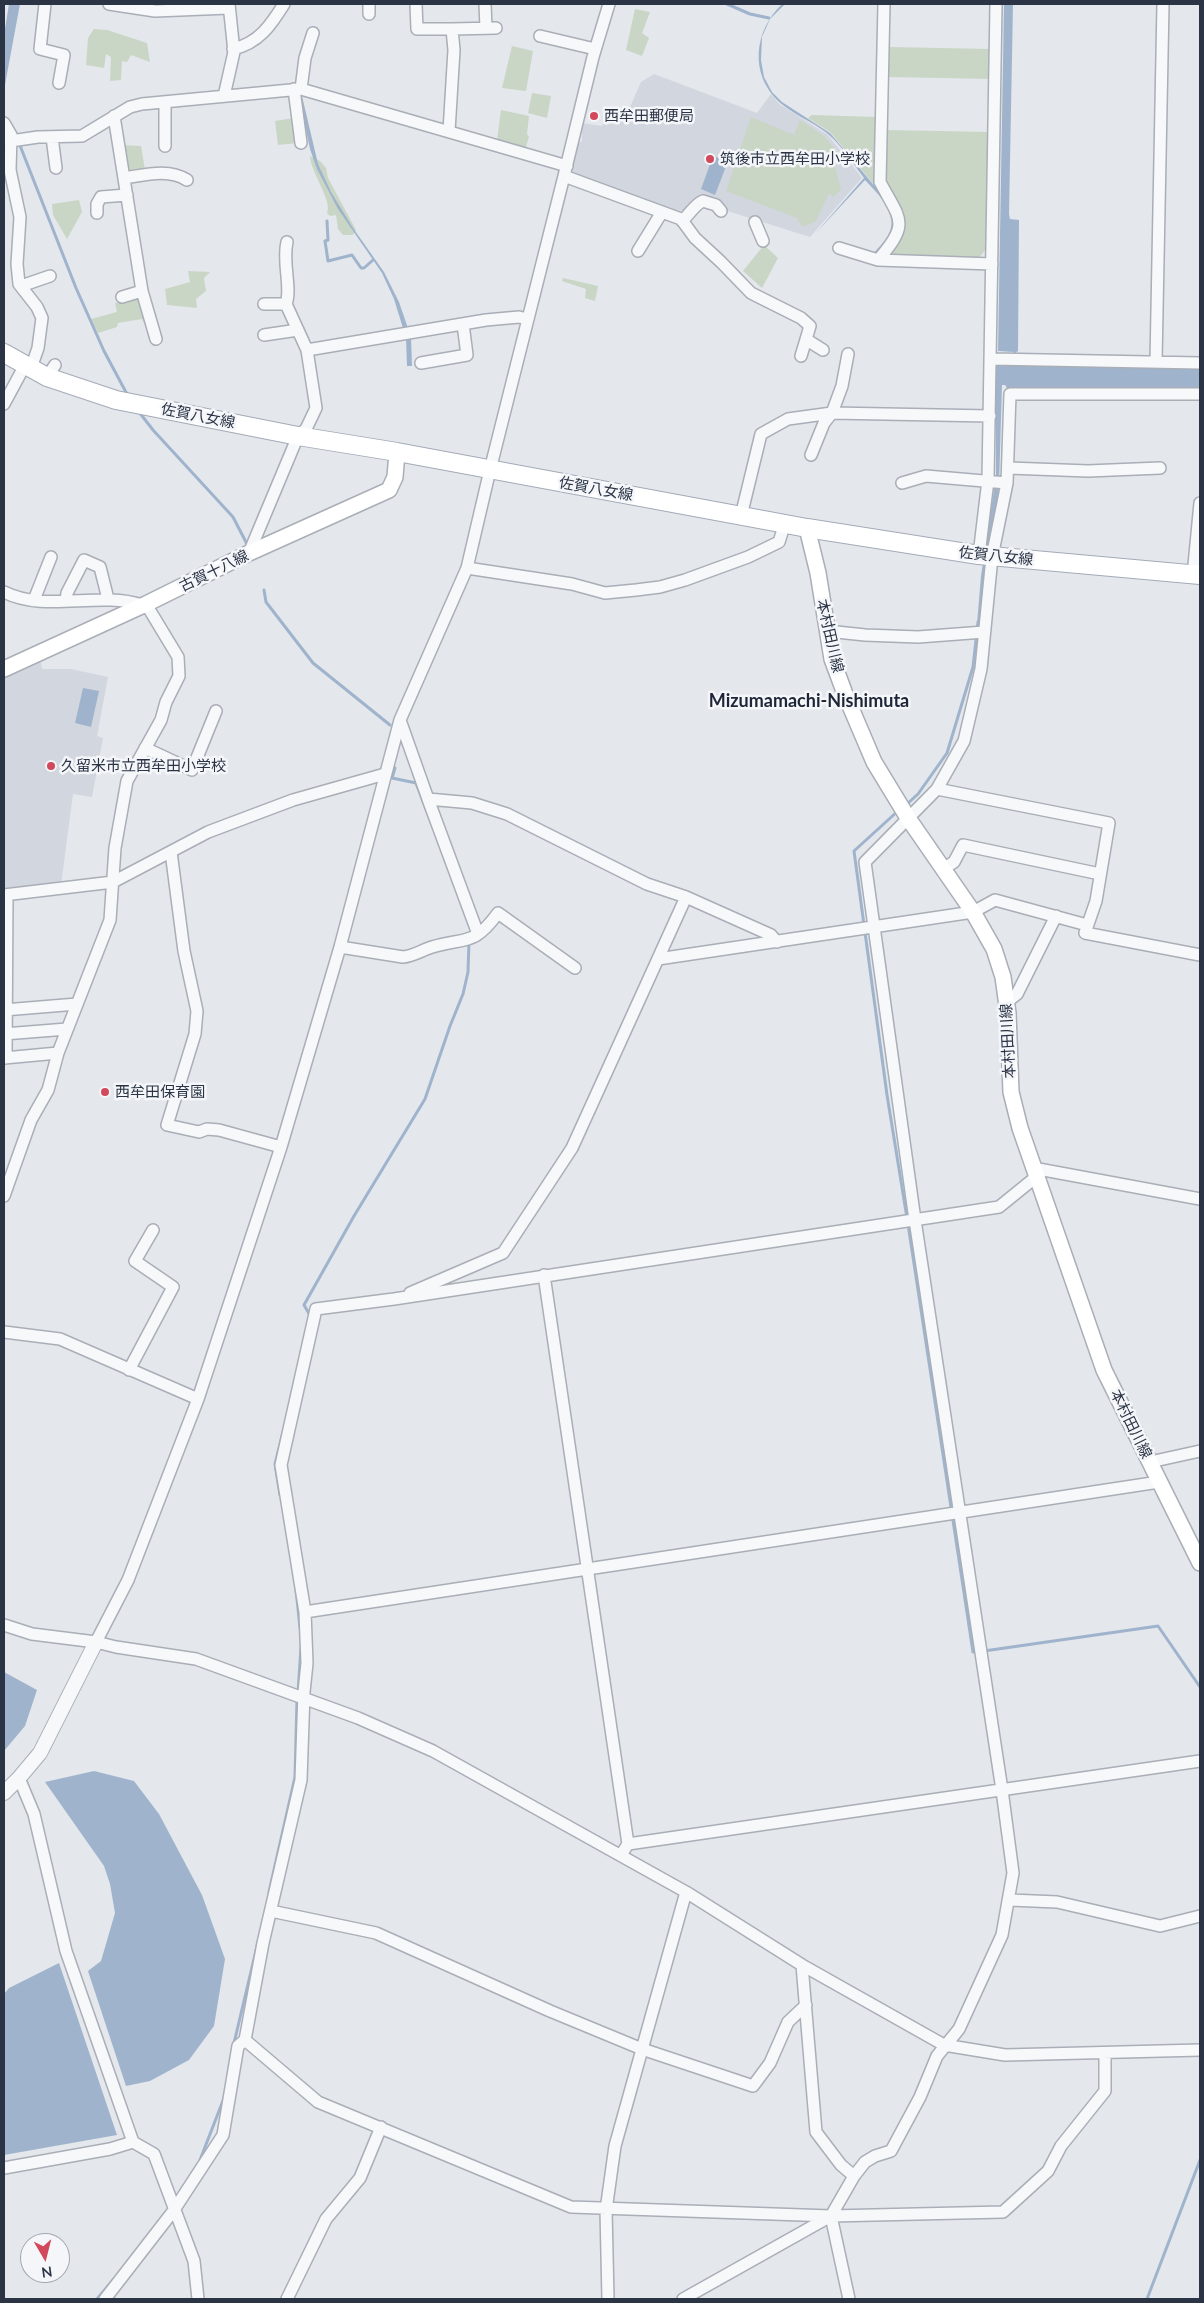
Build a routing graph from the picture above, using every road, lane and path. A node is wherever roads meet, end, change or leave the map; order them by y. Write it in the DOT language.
graph roads {
  1 [pos="45,4"];
  2 [pos="109,4"];
  3 [pos="284,4"];
  4 [pos="416,4"];
  5 [pos="485,4"];
  6 [pos="609,4"];
  7 [pos="884,4"];
  8 [pos="996,4"];
  9 [pos="1163,4"];
  10 [pos="145,6"];
  11 [pos="229,6"];
  12 [pos="452,29"];
  13 [pos="312,33"];
  14 [pos="540,36"];
  15 [pos="233,49"];
  16 [pos="595,49"];
  17 [pos="59,84"];
  18 [pos="298,89"];
  19 [pos="224,96"];
  20 [pos="165,102"];
  21 [pos="114,116"];
  22 [pos="4,123"];
  23 [pos="449,131"];
  24 [pos="52,136"];
  25 [pos="7,141"];
  26 [pos="301,143"];
  27 [pos="165,146"];
  28 [pos="56,168"];
  29 [pos="566,171"];
  30 [pos="124,178"];
  31 [pos="187,180"];
  32 [pos="127,195"];
  33 [pos="721,211"];
  34 [pos="662,212"];
  35 [pos="97,213"];
  36 [pos="682,221"];
  37 [pos="755,222"];
  38 [pos="287,242"];
  39 [pos="763,242"];
  40 [pos="839,248"];
  41 [pos="638,251"];
  42 [pos="878,260"];
  43 [pos="992,264"];
  44 [pos="50,276"];
  45 [pos="21,286"];
  46 [pos="142,291"];
  47 [pos="122,297"];
  48 [pos="264,304"];
  49 [pos="286,304"];
  50 [pos="528,319"];
  51 [pos="463,324"];
  52 [pos="298,330"];
  53 [pos="264,335"];
  54 [pos="156,340"];
  55 [pos="807,340"];
  56 [pos="307,350"];
  57 [pos="823,350"];
  58 [pos="4,353"];
  59 [pos="848,354"];
  60 [pos="802,356"];
  61 [pos="992,359"];
  62 [pos="1156,362"];
  63 [pos="421,363"];
  64 [pos="1200,363"];
  65 [pos="28,367"];
  66 [pos="1200,394"];
  67 [pos="4,404"];
  68 [pos="832,413"];
  69 [pos="990,416"];
  70 [pos="298,436"];
  71 [pos="397,452"];
  72 [pos="811,455"];
  73 [pos="1009,468"];
  74 [pos="1160,468"];
  75 [pos="490,470"];
  76 [pos="988,480"];
  77 [pos="902,483"];
  78 [pos="1007,483"];
  79 [pos="1200,503"];
  80 [pos="741,516"];
  81 [pos="785,524"];
  82 [pos="807,528"];
  83 [pos="249,553"];
  84 [pos="985,556"];
  85 [pos="51,557"];
  86 [pos="467,568"];
  87 [pos="1197,575"];
  88 [pos="4,592"];
  89 [pos="108,599"];
  90 [pos="34,600"];
  91 [pos="66,601"];
  92 [pos="144,604"];
  93 [pos="826,631"];
  94 [pos="984,632"];
  95 [pos="4,670"];
  96 [pos="216,711"];
  97 [pos="400,720"];
  98 [pos="145,748"];
  99 [pos="386,774"];
  100 [pos="938,789"];
  101 [pos="428,799"];
  102 [pos="908,818"];
  103 [pos="170,852"];
  104 [pos="943,869"];
  105 [pos="1100,874"];
  106 [pos="113,882"];
  107 [pos="5,895"];
  108 [pos="686,898"];
  109 [pos="973,912"];
  110 [pos="1056,916"];
  111 [pos="5,918"];
  112 [pos="1087,925"];
  113 [pos="874,928"];
  114 [pos="478,934"];
  115 [pos="777,942"];
  116 [pos="340,947"];
  117 [pos="1200,955"];
  118 [pos="658,959"];
  119 [pos="575,968"];
  120 [pos="5,988"];
  121 [pos="1007,1002"];
  122 [pos="77,1004"];
  123 [pos="5,1010"];
  124 [pos="67,1028"];
  125 [pos="5,1034"];
  126 [pos="58,1053"];
  127 [pos="5,1058"];
  128 [pos="281,1147"];
  129 [pos="1035,1173"];
  130 [pos="4,1196"];
  131 [pos="1200,1199"];
  132 [pos="915,1220"];
  133 [pos="153,1230"];
  134 [pos="544,1275"];
  135 [pos="394,1299"];
  136 [pos="4,1332"];
  137 [pos="129,1370"];
  138 [pos="198,1399"];
  139 [pos="1200,1451"];
  140 [pos="1150,1462"];
  141 [pos="1159,1482"];
  142 [pos="958,1513"];
  143 [pos="1200,1563"];
  144 [pos="587,1568"];
  145 [pos="304,1612"];
  146 [pos="4,1625"];
  147 [pos="96,1642"];
  148 [pos="304,1698"];
  149 [pos="1200,1761"];
  150 [pos="20,1778"];
  151 [pos="1002,1790"];
  152 [pos="4,1793"];
  153 [pos="628,1844"];
  154 [pos="622,1855"];
  155 [pos="686,1892"];
  156 [pos="1010,1900"];
  157 [pos="271,1911"];
  158 [pos="1200,1916"];
  159 [pos="802,1965"];
  160 [pos="806,2005"];
  161 [pos="245,2040"];
  162 [pos="944,2045"];
  163 [pos="642,2049"];
  164 [pos="1200,2050"];
  165 [pos="1106,2053"];
  166 [pos="381,2127"];
  167 [pos="133,2142"];
  168 [pos="4,2168"];
  169 [pos="854,2176"];
  170 [pos="174,2210"];
  171 [pos="606,2210"];
  172 [pos="831,2216"];
  173 [pos="105,2299"];
  174 [pos="198,2299"];
  175 [pos="287,2299"];
  176 [pos="608,2299"];
  177 [pos="683,2299"];
  178 [pos="849,2299"];
  1 -- 17 [label="street"];
  2 -- 10 [label="street"];
  3 -- 15 [label="street"];
  4 -- 12 [label="street"];
  5 -- 12 [label="street"];
  6 -- 16 [label="street"];
  7 -- 42 [label="street"];
  8 -- 43 [label="street"];
  9 -- 62 [label="street"];
  10 -- 11 [label="street"];
  11 -- 15 [label="street"];
  12 -- 23 [label="street"];
  13 -- 18 [label="street"];
  14 -- 16 [label="street"];
  15 -- 19 [label="street"];
  16 -- 29 [label="street"];
  18 -- 19 [label="street"];
  18 -- 23 [label="street"];
  18 -- 26 [label="street"];
  19 -- 20 [label="street"];
  20 -- 21 [label="street"];
  20 -- 27 [label="street"];
  21 -- 24 [label="street"];
  21 -- 30 [label="street"];
  22 -- 25 [label="street"];
  23 -- 29 [label="street"];
  24 -- 25 [label="street"];
  24 -- 28 [label="street"];
  25 -- 45 [label="street"];
  29 -- 34 [label="street"];
  29 -- 50 [label="street"];
  30 -- 31 [label="street"];
  30 -- 32 [label="street"];
  32 -- 35 [label="street"];
  32 -- 46 [label="street"];
  33 -- 36 [label="street"];
  34 -- 36 [label="street"];
  34 -- 41 [label="street"];
  36 -- 55 [label="street"];
  37 -- 39 [label="street"];
  38 -- 49 [label="street"];
  40 -- 42 [label="street"];
  42 -- 43 [label="street"];
  43 -- 61 [label="street"];
  44 -- 45 [label="street"];
  45 -- 65 [label="street"];
  46 -- 47 [label="street"];
  46 -- 54 [label="street"];
  48 -- 49 [label="street"];
  49 -- 52 [label="street"];
  50 -- 51 [label="street"];
  50 -- 75 [label="street"];
  51 -- 56 [label="street"];
  51 -- 63 [label="street"];
  52 -- 53 [label="street"];
  52 -- 56 [label="street"];
  55 -- 57 [label="street"];
  55 -- 60 [label="street"];
  56 -- 70 [label="street"];
  58 -- 65 [label="main road, 佐賀八女線"];
  59 -- 68 [label="street"];
  61 -- 62 [label="street"];
  61 -- 69 [label="street"];
  62 -- 64 [label="street"];
  65 -- 67 [label="street"];
  65 -- 70 [label="main road, 佐賀八女線"];
  66 -- 73 [label="street"];
  68 -- 69 [label="street"];
  68 -- 72 [label="street"];
  68 -- 80 [label="street"];
  69 -- 76 [label="street"];
  70 -- 71 [label="main road, 佐賀八女線"];
  70 -- 83 [label="street"];
  71 -- 75 [label="main road, 佐賀八女線"];
  71 -- 83 [label="main road, 古賀十八線"];
  73 -- 74 [label="street"];
  73 -- 78 [label="street"];
  75 -- 80 [label="main road, 佐賀八女線"];
  75 -- 86 [label="street"];
  76 -- 77 [label="street"];
  76 -- 78 [label="street"];
  76 -- 84 [label="street"];
  78 -- 84 [label="street"];
  79 -- 87 [label="street"];
  80 -- 81 [label="main road, 佐賀八女線"];
  81 -- 82 [label="main road, 佐賀八女線"];
  81 -- 86 [label="street"];
  82 -- 84 [label="main road, 佐賀八女線"];
  82 -- 93 [label="main road, 本村田川線"];
  83 -- 92 [label="main road, 古賀十八線"];
  84 -- 87 [label="main road, 佐賀八女線"];
  84 -- 94 [label="street"];
  85 -- 90 [label="street"];
  86 -- 97 [label="street"];
  88 -- 90 [label="street"];
  89 -- 91 [label="street"];
  89 -- 91 [label="street"];
  89 -- 92 [label="street"];
  90 -- 91 [label="street"];
  92 -- 95 [label="main road, 古賀十八線"];
  92 -- 98 [label="street"];
  93 -- 94 [label="street"];
  93 -- 102 [label="main road, 本村田川線"];
  94 -- 100 [label="street"];
  96 -- 98 [label="street"];
  97 -- 99 [label="street"];
  97 -- 101 [label="street"];
  98 -- 106 [label="street"];
  99 -- 103 [label="street"];
  99 -- 116 [label="street"];
  100 -- 102 [label="street"];
  100 -- 105 [label="street"];
  101 -- 108 [label="street"];
  101 -- 114 [label="street"];
  102 -- 104 [label="main road, 本村田川線"];
  102 -- 113 [label="street"];
  103 -- 106 [label="street"];
  103 -- 128 [label="street"];
  104 -- 105 [label="street"];
  104 -- 109 [label="main road, 本村田川線"];
  105 -- 112 [label="street"];
  106 -- 107 [label="street"];
  106 -- 122 [label="street"];
  107 -- 111 [label="street"];
  108 -- 115 [label="street"];
  108 -- 118 [label="street"];
  109 -- 110 [label="street"];
  109 -- 113 [label="street"];
  109 -- 121 [label="main road, 本村田川線"];
  110 -- 112 [label="street"];
  110 -- 121 [label="street"];
  111 -- 120 [label="street"];
  112 -- 117 [label="street"];
  113 -- 115 [label="street"];
  113 -- 132 [label="street"];
  114 -- 116 [label="street"];
  114 -- 119 [label="street"];
  115 -- 118 [label="street"];
  116 -- 128 [label="street"];
  118 -- 135 [label="street"];
  120 -- 123 [label="street"];
  121 -- 129 [label="main road, 本村田川線"];
  122 -- 123 [label="street"];
  122 -- 124 [label="street"];
  123 -- 125 [label="street"];
  124 -- 125 [label="street"];
  124 -- 126 [label="street"];
  125 -- 127 [label="street"];
  126 -- 127 [label="street"];
  126 -- 130 [label="street"];
  128 -- 138 [label="street"];
  129 -- 131 [label="street"];
  129 -- 132 [label="street"];
  129 -- 140 [label="main road, 本村田川線"];
  132 -- 134 [label="street"];
  132 -- 142 [label="street"];
  133 -- 137 [label="street"];
  134 -- 135 [label="street"];
  134 -- 144 [label="street"];
  135 -- 145 [label="street"];
  136 -- 137 [label="street"];
  137 -- 138 [label="street"];
  138 -- 147 [label="street"];
  139 -- 140 [label="street"];
  140 -- 141 [label="main road, 本村田川線"];
  141 -- 142 [label="street"];
  141 -- 143 [label="main road, 本村田川線"];
  142 -- 144 [label="street"];
  142 -- 151 [label="street"];
  144 -- 145 [label="street"];
  144 -- 153 [label="street"];
  145 -- 148 [label="street"];
  146 -- 147 [label="street"];
  147 -- 148 [label="street"];
  147 -- 150 [label="street"];
  148 -- 154 [label="street"];
  148 -- 157 [label="street"];
  149 -- 151 [label="street"];
  150 -- 152 [label="street"];
  150 -- 167 [label="street"];
  151 -- 153 [label="street"];
  151 -- 156 [label="street"];
  153 -- 154 [label="street"];
  154 -- 155 [label="street"];
  155 -- 159 [label="street"];
  155 -- 163 [label="street"];
  156 -- 158 [label="street"];
  156 -- 162 [label="street"];
  157 -- 161 [label="street"];
  157 -- 163 [label="street"];
  159 -- 160 [label="street"];
  159 -- 162 [label="street"];
  160 -- 163 [label="street"];
  160 -- 169 [label="street"];
  161 -- 166 [label="street"];
  161 -- 170 [label="street"];
  162 -- 165 [label="street"];
  162 -- 169 [label="street"];
  163 -- 171 [label="street"];
  164 -- 165 [label="street"];
  165 -- 172 [label="street"];
  166 -- 171 [label="street"];
  166 -- 175 [label="street"];
  167 -- 168 [label="street"];
  167 -- 170 [label="street"];
  169 -- 172 [label="street"];
  170 -- 173 [label="street"];
  170 -- 174 [label="street"];
  171 -- 172 [label="street"];
  171 -- 176 [label="street"];
  172 -- 177 [label="street"];
  172 -- 178 [label="street"];
}
